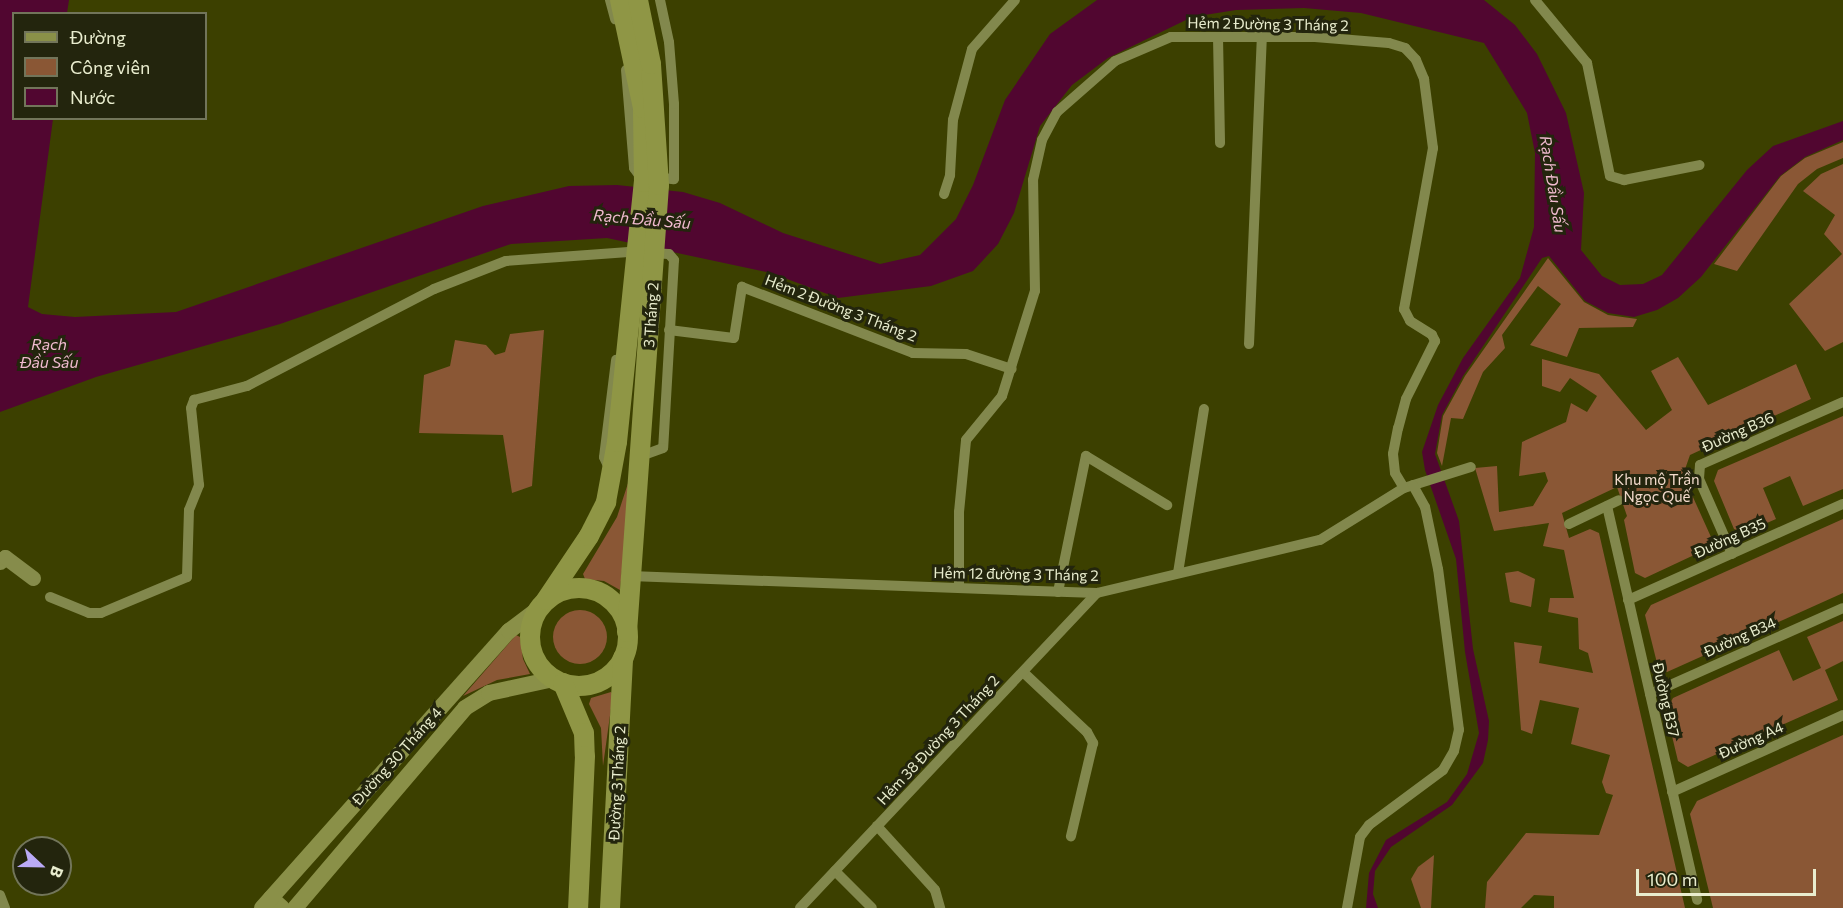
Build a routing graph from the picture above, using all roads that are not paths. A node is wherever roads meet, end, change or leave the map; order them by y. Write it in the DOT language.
graph roads {
  1 [pos="610,0"];
  2 [pos="620,0"];
  3 [pos="638,0"];
  4 [pos="660,0"];
  5 [pos="1015,0"];
  6 [pos="1535,0"];
  7 [pos="637,28"];
  8 [pos="1218,37"];
  9 [pos="1262,37"];
  10 [pos="1221,143"];
  11 [pos="1700,165"];
  12 [pos="944,194"];
  13 [pos="629,252"];
  14 [pos="669,330"];
  15 [pos="1249,344"];
  16 [pos="1012,369"];
  17 [pos="1843,402"];
  18 [pos="1204,409"];
  19 [pos="640,456"];
  20 [pos="1471,467"];
  21 [pos="612,472"];
  22 [pos="1411,485"];
  23 [pos="1619,500"];
  24 [pos="1843,504"];
  25 [pos="1167,505"];
  26 [pos="1607,506"];
  27 [pos="1569,524"];
  28 [pos="1732,554"];
  29 [pos="0,562"];
  30 [pos="1178,573"];
  31 [pos="630,576"];
  32 [pos="33,578"];
  33 [pos="959,588"];
  34 [pos="1058,592"];
  35 [pos="1097,593"];
  36 [pos="50,597"];
  37 [pos="1628,600"];
  38 [pos="542,605"];
  39 [pos="1843,608"];
  40 [pos="627,632"];
  41 [pos="623,657"];
  42 [pos="1023,672"];
  43 [pos="559,681"];
  44 [pos="1650,694"];
  45 [pos="1843,715"];
  46 [pos="1672,792"];
  47 [pos="877,826"];
  48 [pos="1071,836"];
  49 [pos="835,871"];
  50 [pos="0,895"];
  51 [pos="1697,900"];
  52 [pos="271,904"];
  53 [pos="5,908"];
  54 [pos="295,908"];
  55 [pos="578,908"];
  56 [pos="610,908"];
  57 [pos="800,908"];
  58 [pos="872,908"];
  59 [pos="940,908"];
  60 [pos="1347,908"];
  1 -- 4 [label="street"];
  2 -- 7 [label="highway, 3 Tháng 2"];
  3 -- 7 [label="highway, 3 Tháng 2"];
  5 -- 12 [label="street"];
  6 -- 11 [label="street"];
  7 -- 19 [label="highway, 3 Tháng 2"];
  7 -- 21 [label="highway, 3 Tháng 2"];
  8 -- 9 [label="street, Hẻm 2 Đường 3 Tháng 2"];
  8 -- 10 [label="street"];
  8 -- 16 [label="street, Hẻm 2 Đường 3 Tháng 2"];
  9 -- 15 [label="street"];
  9 -- 22 [label="street, Hẻm 2 Đường 3 Tháng 2"];
  13 -- 14 [label="street"];
  13 -- 21 [label="street"];
  13 -- 36 [label="street"];
  14 -- 16 [label="street, Hẻm 2 Đường 3 Tháng 2"];
  14 -- 19 [label="street"];
  16 -- 33 [label="street"];
  17 -- 28 [label="street, Đường B36"];
  18 -- 30 [label="street"];
  19 -- 31 [label="highway, 3 Tháng 2"];
  20 -- 22 [label="street, Hẻm 12 đường 3 Tháng 2"];
  21 -- 38 [label="highway, 3 Tháng 2"];
  22 -- 30 [label="street, Hẻm 12 đường 3 Tháng 2"];
  22 -- 60 [label="street"];
  23 -- 26 [label="street"];
  24 -- 28 [label="street, Đường B35"];
  25 -- 34 [label="street"];
  26 -- 27 [label="street"];
  26 -- 37 [label="street, Đường B37"];
  28 -- 37 [label="street, Đường B35"];
  29 -- 32 [label="street"];
  30 -- 35 [label="street, Hẻm 12 đường 3 Tháng 2"];
  31 -- 33 [label="street, Hẻm 12 đường 3 Tháng 2"];
  31 -- 40 [label="highway, 3 Tháng 2"];
  33 -- 34 [label="street, Hẻm 12 đường 3 Tháng 2"];
  34 -- 35 [label="street, Hẻm 12 đường 3 Tháng 2"];
  35 -- 42 [label="street, Hẻm 38 Đường 3 Tháng 2"];
  37 -- 44 [label="street, Đường B37"];
  38 -- 40 [label="highway"];
  38 -- 43 [label="highway"];
  38 -- 52 [label="main road, Đường 30 Tháng 4"];
  39 -- 44 [label="street, Đường B34"];
  40 -- 41 [label="highway"];
  41 -- 43 [label="highway"];
  41 -- 56 [label="highway, Đường 3 Tháng 2"];
  42 -- 47 [label="street, Hẻm 38 Đường 3 Tháng 2"];
  42 -- 48 [label="street"];
  43 -- 54 [label="main road, Đường 30 Tháng 4"];
  43 -- 55 [label="highway"];
  44 -- 46 [label="street, Đường B37"];
  45 -- 46 [label="street, Đường A4"];
  46 -- 51 [label="street, Đường B37"];
  47 -- 49 [label="street, Hẻm 38 Đường 3 Tháng 2"];
  47 -- 59 [label="street"];
  49 -- 57 [label="street, Hẻm 38 Đường 3 Tháng 2"];
  49 -- 58 [label="street"];
  50 -- 53 [label="street"];
}
